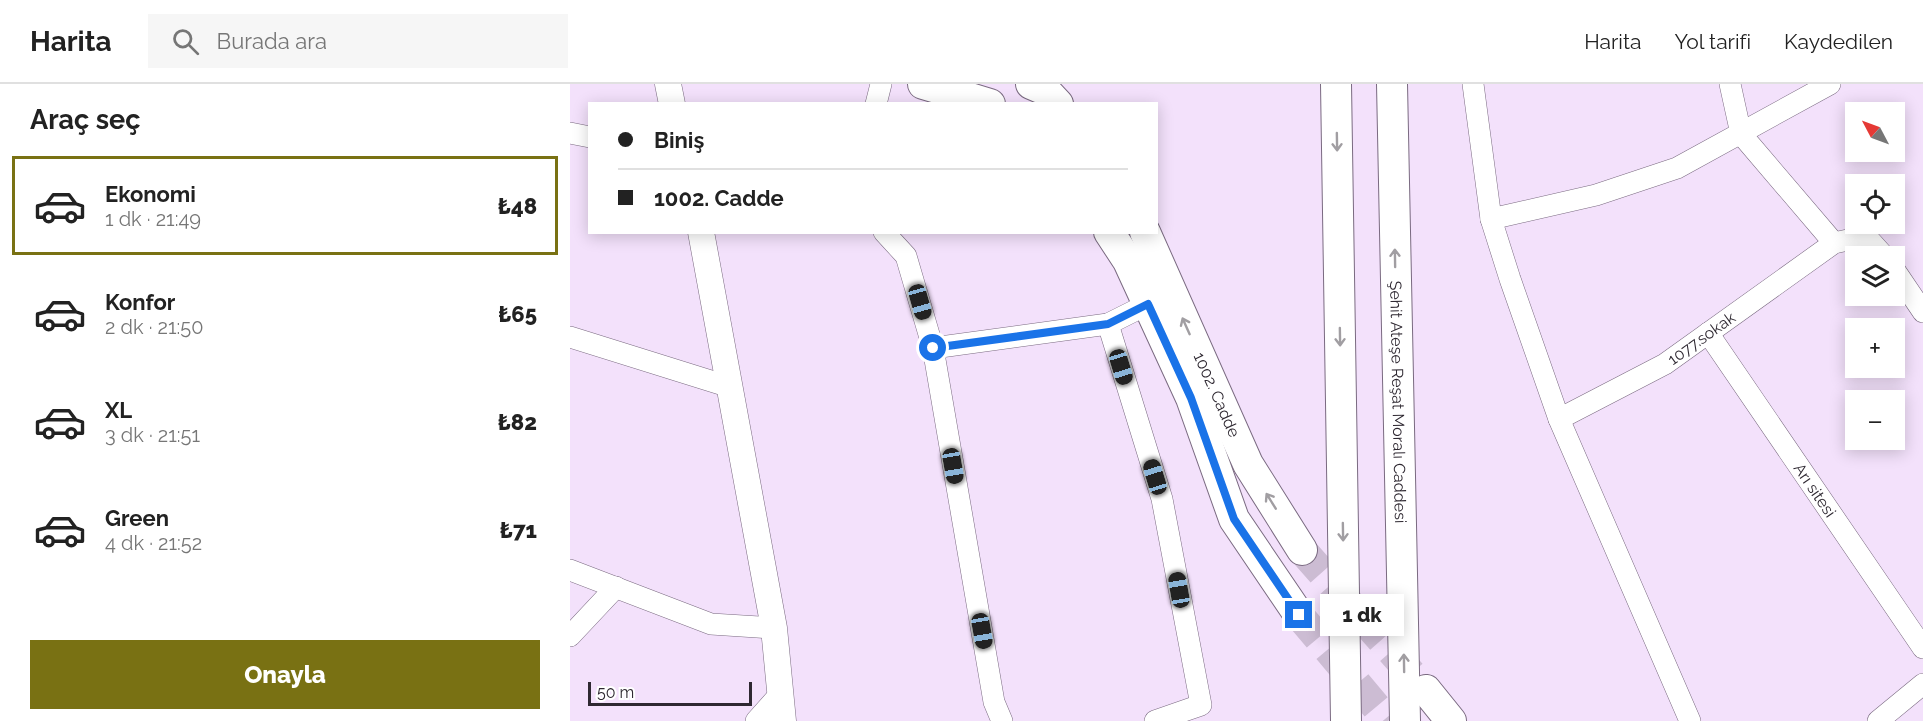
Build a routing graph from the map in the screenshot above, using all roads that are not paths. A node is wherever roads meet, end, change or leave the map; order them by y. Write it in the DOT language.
graph roads {
  1 [pos="668,84"];
  2 [pos="881,84"];
  3 [pos="923,84"];
  4 [pos="1031,84"];
  5 [pos="1336,84"];
  6 [pos="1392,84"];
  7 [pos="1473,84"];
  8 [pos="1730,84"];
  9 [pos="1830,84"];
  10 [pos="672,102"];
  11 [pos="876,102"];
  12 [pos="983,102"];
  13 [pos="1057,102"];
  14 [pos="570,133"];
  15 [pos="1741,134"];
  16 [pos="588,137"];
  17 [pos="1491,219"];
  18 [pos="701,234"];
  19 [pos="886,234"];
  20 [pos="1110,234"];
  21 [pos="1145,234"];
  22 [pos="1834,243"];
  23 [pos="1875,246"];
  24 [pos="1905,285"];
  25 [pos="1160,298"];
  26 [pos="1923,312"];
  27 [pos="1108,324"];
  28 [pos="1708,333"];
  29 [pos="570,336"];
  30 [pos="933,348"];
  31 [pos="730,387"];
  32 [pos="1560,419"];
  33 [pos="1302,550"];
  34 [pos="570,570"];
  35 [pos="616,587"];
  36 [pos="1299,615"];
  37 [pos="774,628"];
  38 [pos="570,636"];
  39 [pos="1923,648"];
  40 [pos="1923,684"];
  41 [pos="1426,690"];
  42 [pos="780,694"];
  43 [pos="756,721"];
  44 [pos="783,721"];
  45 [pos="1002,721"];
  46 [pos="1155,721"];
  47 [pos="1346,721"];
  48 [pos="1405,721"];
  49 [pos="1450,721"];
  50 [pos="1690,721"];
  51 [pos="1878,721"];
  1 -- 10 [label="street"];
  2 -- 11 [label="street"];
  3 -- 12 [label="main road"];
  4 -- 13 [label="main road"];
  5 -- 47 [label="main road, one-way"];
  48 -- 6 [label="main road, Şehit Ateşe Reşat Moralı Caddesi, one-way"];
  7 -- 17 [label="street"];
  8 -- 15 [label="street"];
  9 -- 15 [label="street"];
  14 -- 16 [label="street"];
  15 -- 17 [label="street"];
  15 -- 22 [label="street"];
  17 -- 32 [label="street"];
  18 -- 31 [label="street"];
  19 -- 30 [label="street"];
  20 -- 25 [label="main road, 1002. Cadde"];
  21 -- 25 [label="main road, 1002. Cadde"];
  22 -- 23 [label="street"];
  22 -- 28 [label="street, 1077.sokak"];
  24 -- 26 [label="street"];
  25 -- 27 [label="street"];
  33 -- 25 [label="main road, 1002. Cadde, one-way"];
  25 -- 36 [label="main road, 1002. Cadde"];
  27 -- 30 [label="street"];
  27 -- 46 [label="street"];
  28 -- 32 [label="street, 1077.sokak"];
  28 -- 39 [label="street, Arı sitesi"];
  29 -- 31 [label="street"];
  30 -- 45 [label="street"];
  31 -- 37 [label="street"];
  32 -- 50 [label="street"];
  34 -- 35 [label="street"];
  35 -- 37 [label="street"];
  35 -- 38 [label="street"];
  37 -- 42 [label="street"];
  40 -- 51 [label="street"];
  41 -- 49 [label="main road"];
  42 -- 43 [label="street"];
  42 -- 44 [label="street"];
}
